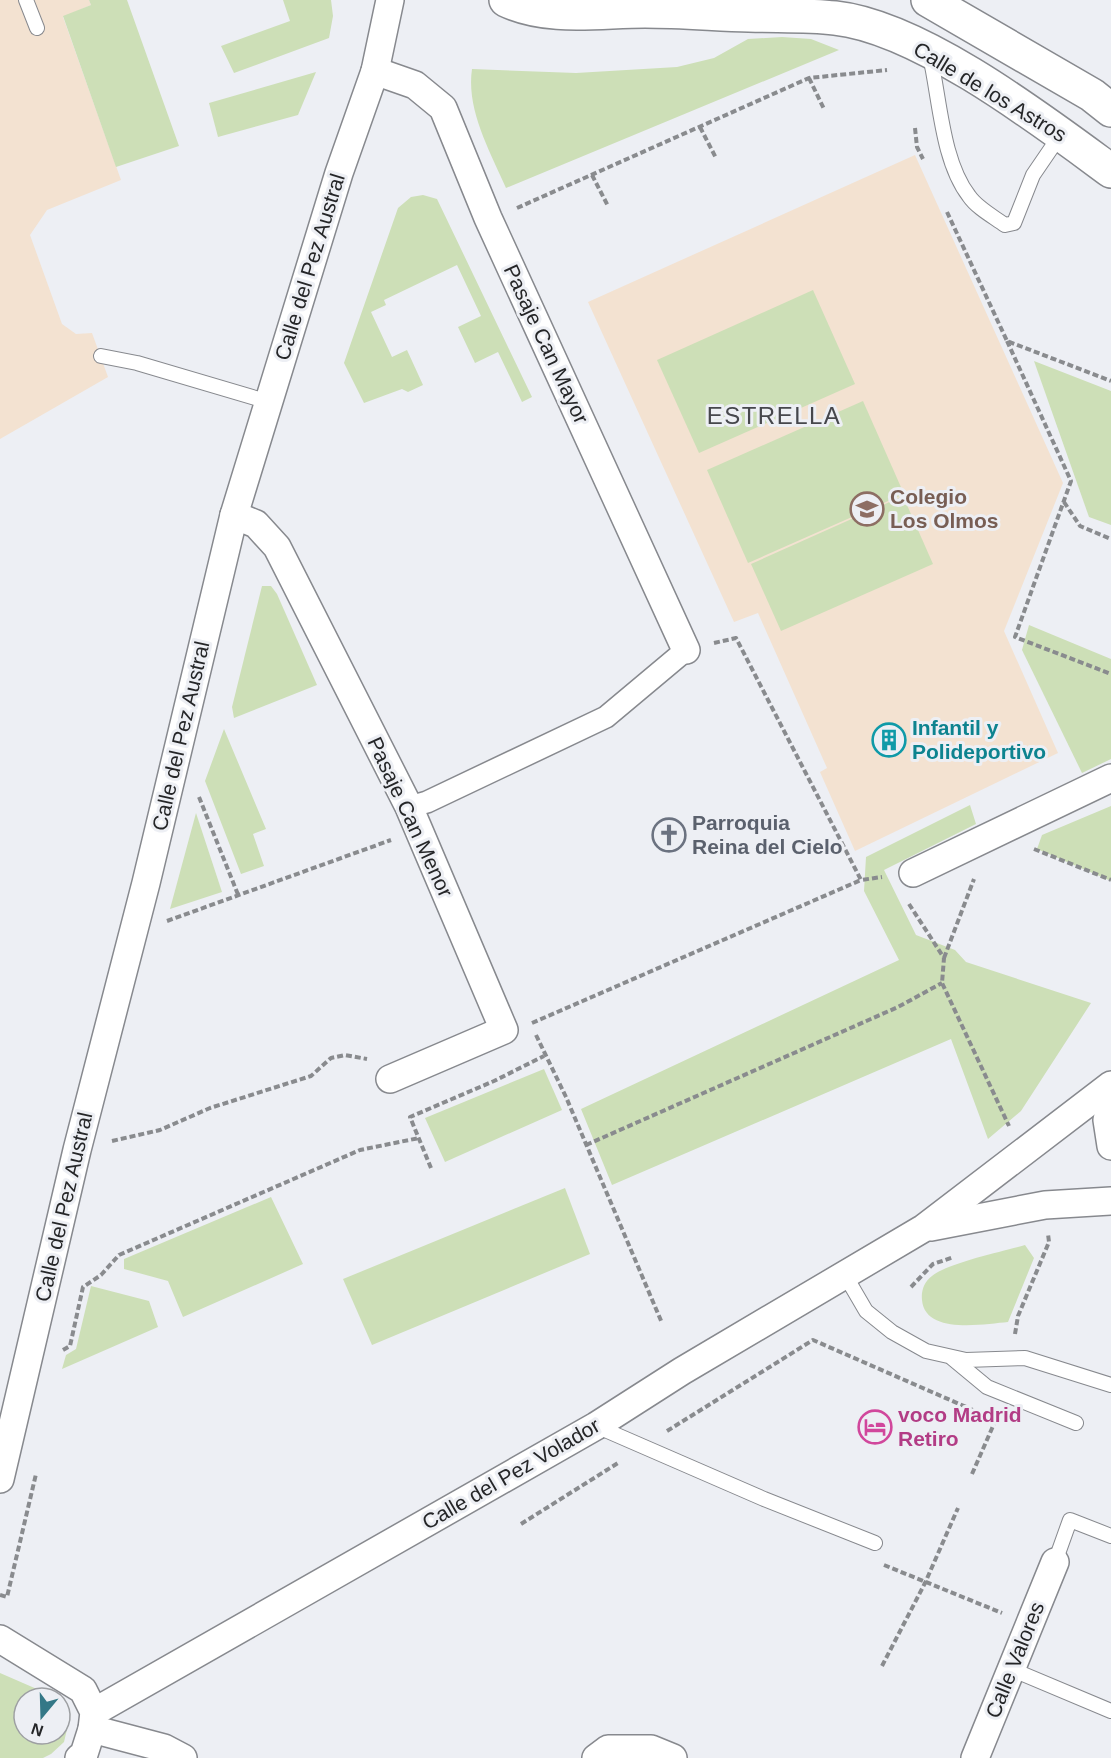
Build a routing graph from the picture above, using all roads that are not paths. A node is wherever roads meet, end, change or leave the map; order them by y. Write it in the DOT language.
graph roads {
  1 [pos="26,0"];
  2 [pos="390,0"];
  3 [pos="506,0"];
  4 [pos="928,0"];
  5 [pos="659,5"];
  6 [pos="37,27"];
  7 [pos="929,51"];
  8 [pos="375,71"];
  9 [pos="1111,110"];
  10 [pos="1061,134"];
  11 [pos="1111,171"];
  12 [pos="100,356"];
  13 [pos="269,402"];
  14 [pos="234,515"];
  15 [pos="686,650"];
  16 [pos="1111,778"];
  17 [pos="409,807"];
  18 [pos="902,875"];
  19 [pos="390,1079"];
  20 [pos="1111,1085"];
  21 [pos="1111,1105"];
  22 [pos="1111,1146"];
  23 [pos="1111,1201"];
  24 [pos="924,1228"];
  25 [pos="844,1275"];
  26 [pos="952,1358"];
  27 [pos="1111,1385"];
  28 [pos="1076,1423"];
  29 [pos="596,1426"];
  30 [pos="4,1439"];
  31 [pos="0,1479"];
  32 [pos="1111,1536"];
  33 [pos="875,1544"];
  34 [pos="1055,1562"];
  35 [pos="0,1639"];
  36 [pos="1011,1669"];
  37 [pos="1111,1711"];
  38 [pos="93,1720"];
  39 [pos="79,1758"];
  40 [pos="183,1758"];
  41 [pos="596,1758"];
  42 [pos="673,1758"];
  43 [pos="975,1758"];
  1 -- 6 [label="lane"];
  2 -- 8 [label="street, Calle del Pez Austral"];
  3 -- 5 [label="main road, Calle de los Astros"];
  4 -- 9 [label="main road"];
  5 -- 7 [label="main road, Calle de los Astros"];
  7 -- 10 [label="main road, Calle de los Astros"];
  7 -- 10 [label="lane"];
  8 -- 13 [label="street, Calle del Pez Austral"];
  8 -- 15 [label="street, Pasaje Can Mayor"];
  10 -- 11 [label="main road, Calle de los Astros"];
  12 -- 13 [label="lane"];
  13 -- 14 [label="street, Calle del Pez Austral"];
  14 -- 17 [label="street, Pasaje Can Menor"];
  14 -- 30 [label="street, Calle del Pez Austral"];
  15 -- 17 [label="street"];
  16 -- 18 [label="street"];
  17 -- 19 [label="street, Pasaje Can Menor"];
  20 -- 24 [label="street, Calle del Pez Volador"];
  21 -- 22 [label="street"];
  23 -- 24 [label="street, Calle del Pez Volador"];
  24 -- 25 [label="street, Calle del Pez Volador"];
  25 -- 26 [label="lane"];
  25 -- 29 [label="street, Calle del Pez Volador"];
  26 -- 27 [label="lane"];
  26 -- 28 [label="lane"];
  29 -- 33 [label="lane"];
  29 -- 38 [label="street, Calle del Pez Volador"];
  30 -- 31 [label="street, Calle del Pez Austral"];
  32 -- 34 [label="lane"];
  34 -- 36 [label="street, Calle Valores"];
  35 -- 38 [label="street"];
  36 -- 37 [label="lane"];
  36 -- 43 [label="street, Calle Valores"];
  38 -- 39 [label="street"];
  38 -- 40 [label="street"];
  41 -- 42 [label="street"];
}
